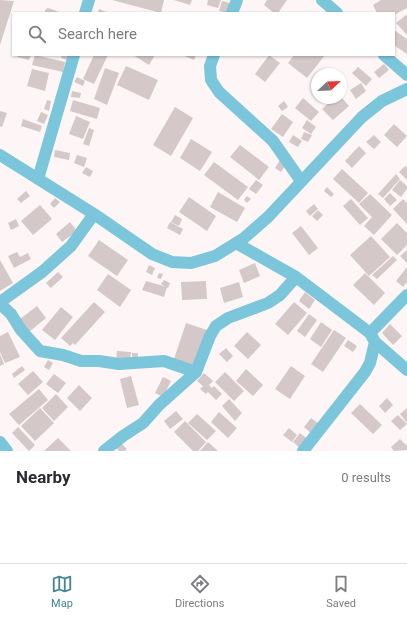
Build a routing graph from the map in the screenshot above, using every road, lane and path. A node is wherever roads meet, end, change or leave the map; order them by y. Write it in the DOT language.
graph roads {
  1 [pos="88,0"];
  2 [pos="237,0"];
  3 [pos="322,0"];
  4 [pos="85,12"];
  5 [pos="232,12"];
  6 [pos="336,12"];
  7 [pos="74,56"];
  8 [pos="214,56"];
  9 [pos="385,56"];
  10 [pos="407,75"];
  11 [pos="407,89"];
  12 [pos="0,155"];
  13 [pos="38,179"];
  14 [pos="301,181"];
  15 [pos="94,214"];
  16 [pos="236,243"];
  17 [pos="296,277"];
  18 [pos="407,295"];
  19 [pos="0,303"];
  20 [pos="373,338"];
  21 [pos="407,370"];
  22 [pos="196,372"];
  23 [pos="0,442"];
  24 [pos="7,451"];
  25 [pos="104,451"];
  26 [pos="303,451"];
  1 -- 4 [label="street"];
  2 -- 5 [label="street"];
  3 -- 6 [label="street"];
  7 -- 13 [label="street"];
  8 -- 14 [label="street"];
  9 -- 10 [label="street"];
  11 -- 14 [label="street"];
  12 -- 13 [label="street"];
  13 -- 15 [label="street"];
  14 -- 16 [label="street"];
  15 -- 16 [label="street"];
  15 -- 19 [label="street"];
  16 -- 17 [label="street"];
  17 -- 20 [label="street"];
  17 -- 22 [label="street"];
  18 -- 20 [label="street"];
  19 -- 22 [label="street"];
  20 -- 21 [label="street"];
  20 -- 26 [label="street"];
  22 -- 25 [label="street"];
  23 -- 24 [label="street"];
}
